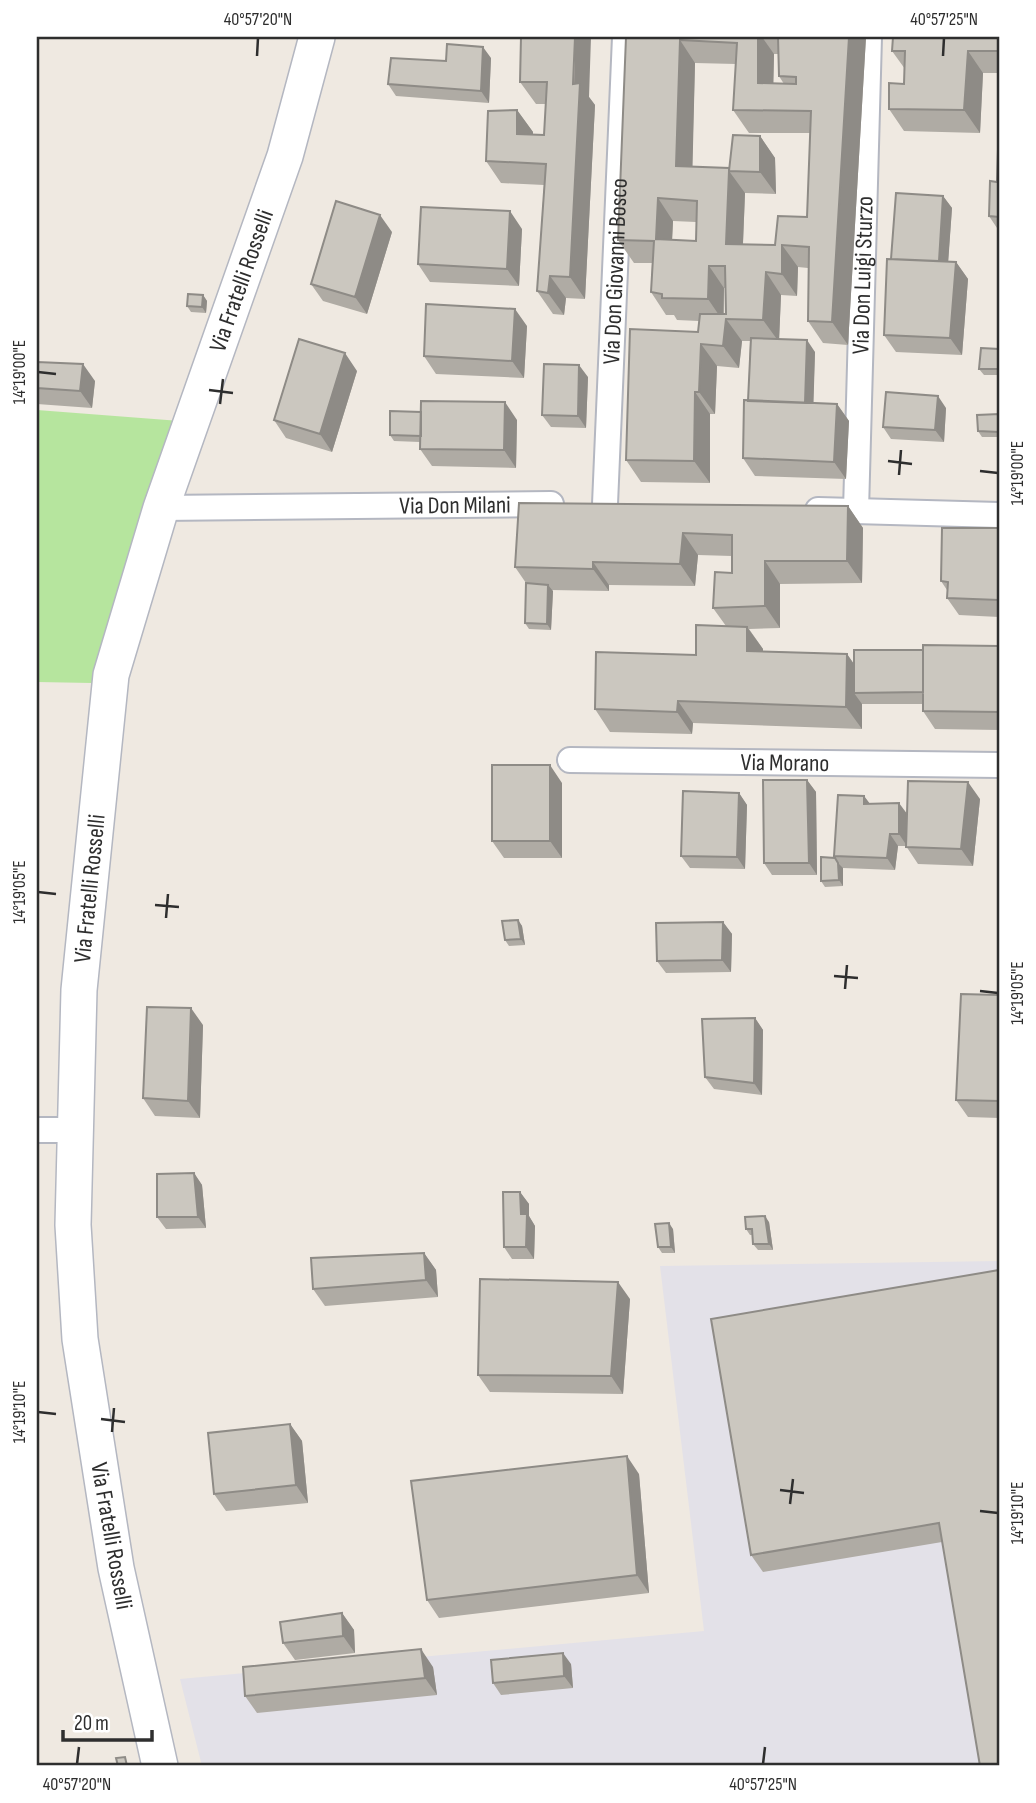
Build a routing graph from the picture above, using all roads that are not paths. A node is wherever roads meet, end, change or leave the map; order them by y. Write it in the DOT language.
graph roads {
  1 [pos="317,37"];
  2 [pos="625,37"];
  3 [pos="869,37"];
  4 [pos="605,505"];
  5 [pos="631,505"];
  6 [pos="161,508"];
  7 [pos="788,509"];
  8 [pos="856,511"];
  9 [pos="999,515"];
  10 [pos="570,760"];
  11 [pos="999,765"];
  12 [pos="37,1130"];
  13 [pos="75,1130"];
  14 [pos="160,1766"];
  1 -- 6 [label="main road, Via Fratelli Rosselli"];
  2 -- 4 [label="street, Via Don Giovanni Bosco"];
  3 -- 8 [label="street, Via Don Luigi Sturzo"];
  4 -- 5 [label="street, Via Don Milani"];
  4 -- 6 [label="street, Via Don Milani"];
  6 -- 13 [label="main road, Via Fratelli Rosselli"];
  7 -- 8 [label="street"];
  8 -- 9 [label="street"];
  10 -- 11 [label="street, Via Morano"];
  12 -- 13 [label="street"];
  13 -- 14 [label="main road, Via Fratelli Rosselli"];
}
